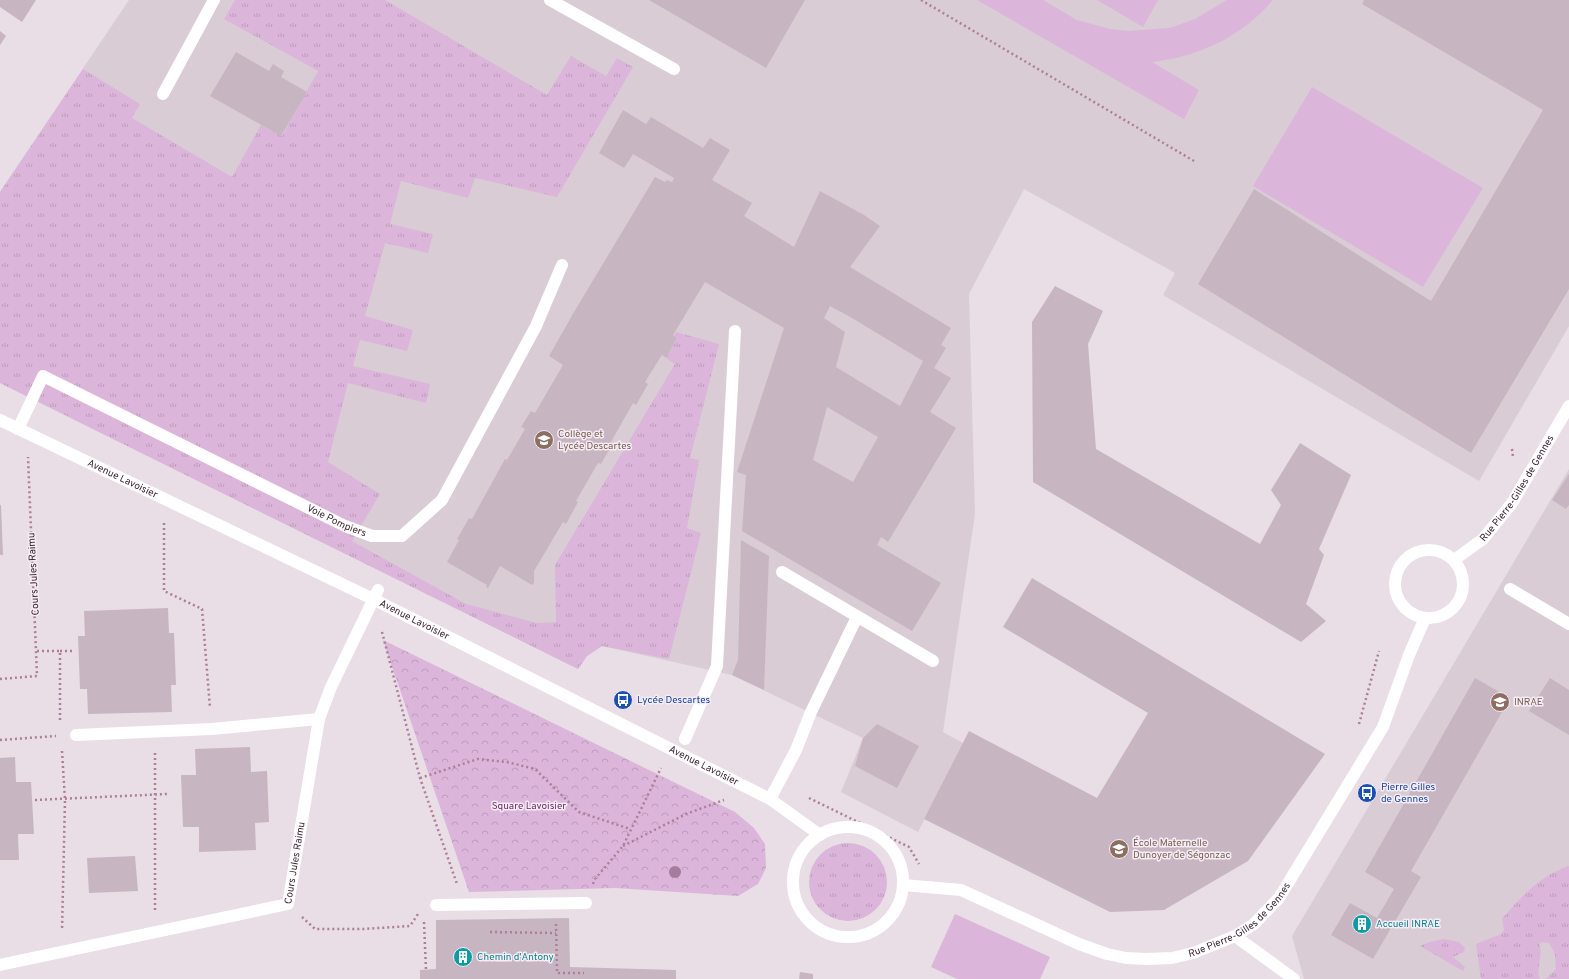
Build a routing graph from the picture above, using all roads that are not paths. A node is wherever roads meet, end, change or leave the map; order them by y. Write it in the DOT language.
graph roads {
  1 [pos="214,0"];
  2 [pos="550,0"];
  3 [pos="674,69"];
  4 [pos="163,94"];
  5 [pos="562,265"];
  6 [pos="735,331"];
  7 [pos="1569,406"];
  8 [pos="0,420"];
  9 [pos="22,431"];
  10 [pos="1454,560"];
  11 [pos="782,572"];
  12 [pos="1510,590"];
  13 [pos="376,595"];
  14 [pos="857,617"];
  15 [pos="1425,618"];
  16 [pos="1569,624"];
  17 [pos="933,661"];
  18 [pos="319,719"];
  19 [pos="76,735"];
  20 [pos="685,739"];
  21 [pos="770,799"];
  22 [pos="820,834"];
  23 [pos="903,885"];
  24 [pos="586,903"];
  25 [pos="436,905"];
  26 [pos="1235,936"];
  27 [pos="0,965"];
  28 [pos="1294,979"];
  1 -- 4 [label="street"];
  2 -- 3 [label="street"];
  5 -- 9 [label="street, Voie Pompiers"];
  6 -- 20 [label="street"];
  7 -- 10 [label="street, Rue Pierre-Gilles de Gennes"];
  8 -- 9 [label="street, Avenue Lavoisier"];
  9 -- 13 [label="street, Avenue Lavoisier"];
  10 -- 15 [label="street"];
  10 -- 15 [label="street"];
  11 -- 14 [label="street"];
  12 -- 16 [label="street"];
  13 -- 18 [label="street, Cours Jules Raimu"];
  13 -- 21 [label="street, Avenue Lavoisier"];
  14 -- 17 [label="street"];
  14 -- 21 [label="street"];
  15 -- 26 [label="street, Rue Pierre-Gilles de Gennes"];
  18 -- 19 [label="street"];
  18 -- 27 [label="street, Cours Jules Raimu"];
  21 -- 22 [label="street, Avenue Lavoisier"];
  22 -- 23 [label="street"];
  22 -- 23 [label="street"];
  23 -- 26 [label="street, Rue Pierre-Gilles de Gennes"];
  24 -- 25 [label="street"];
  26 -- 28 [label="street"];
}
